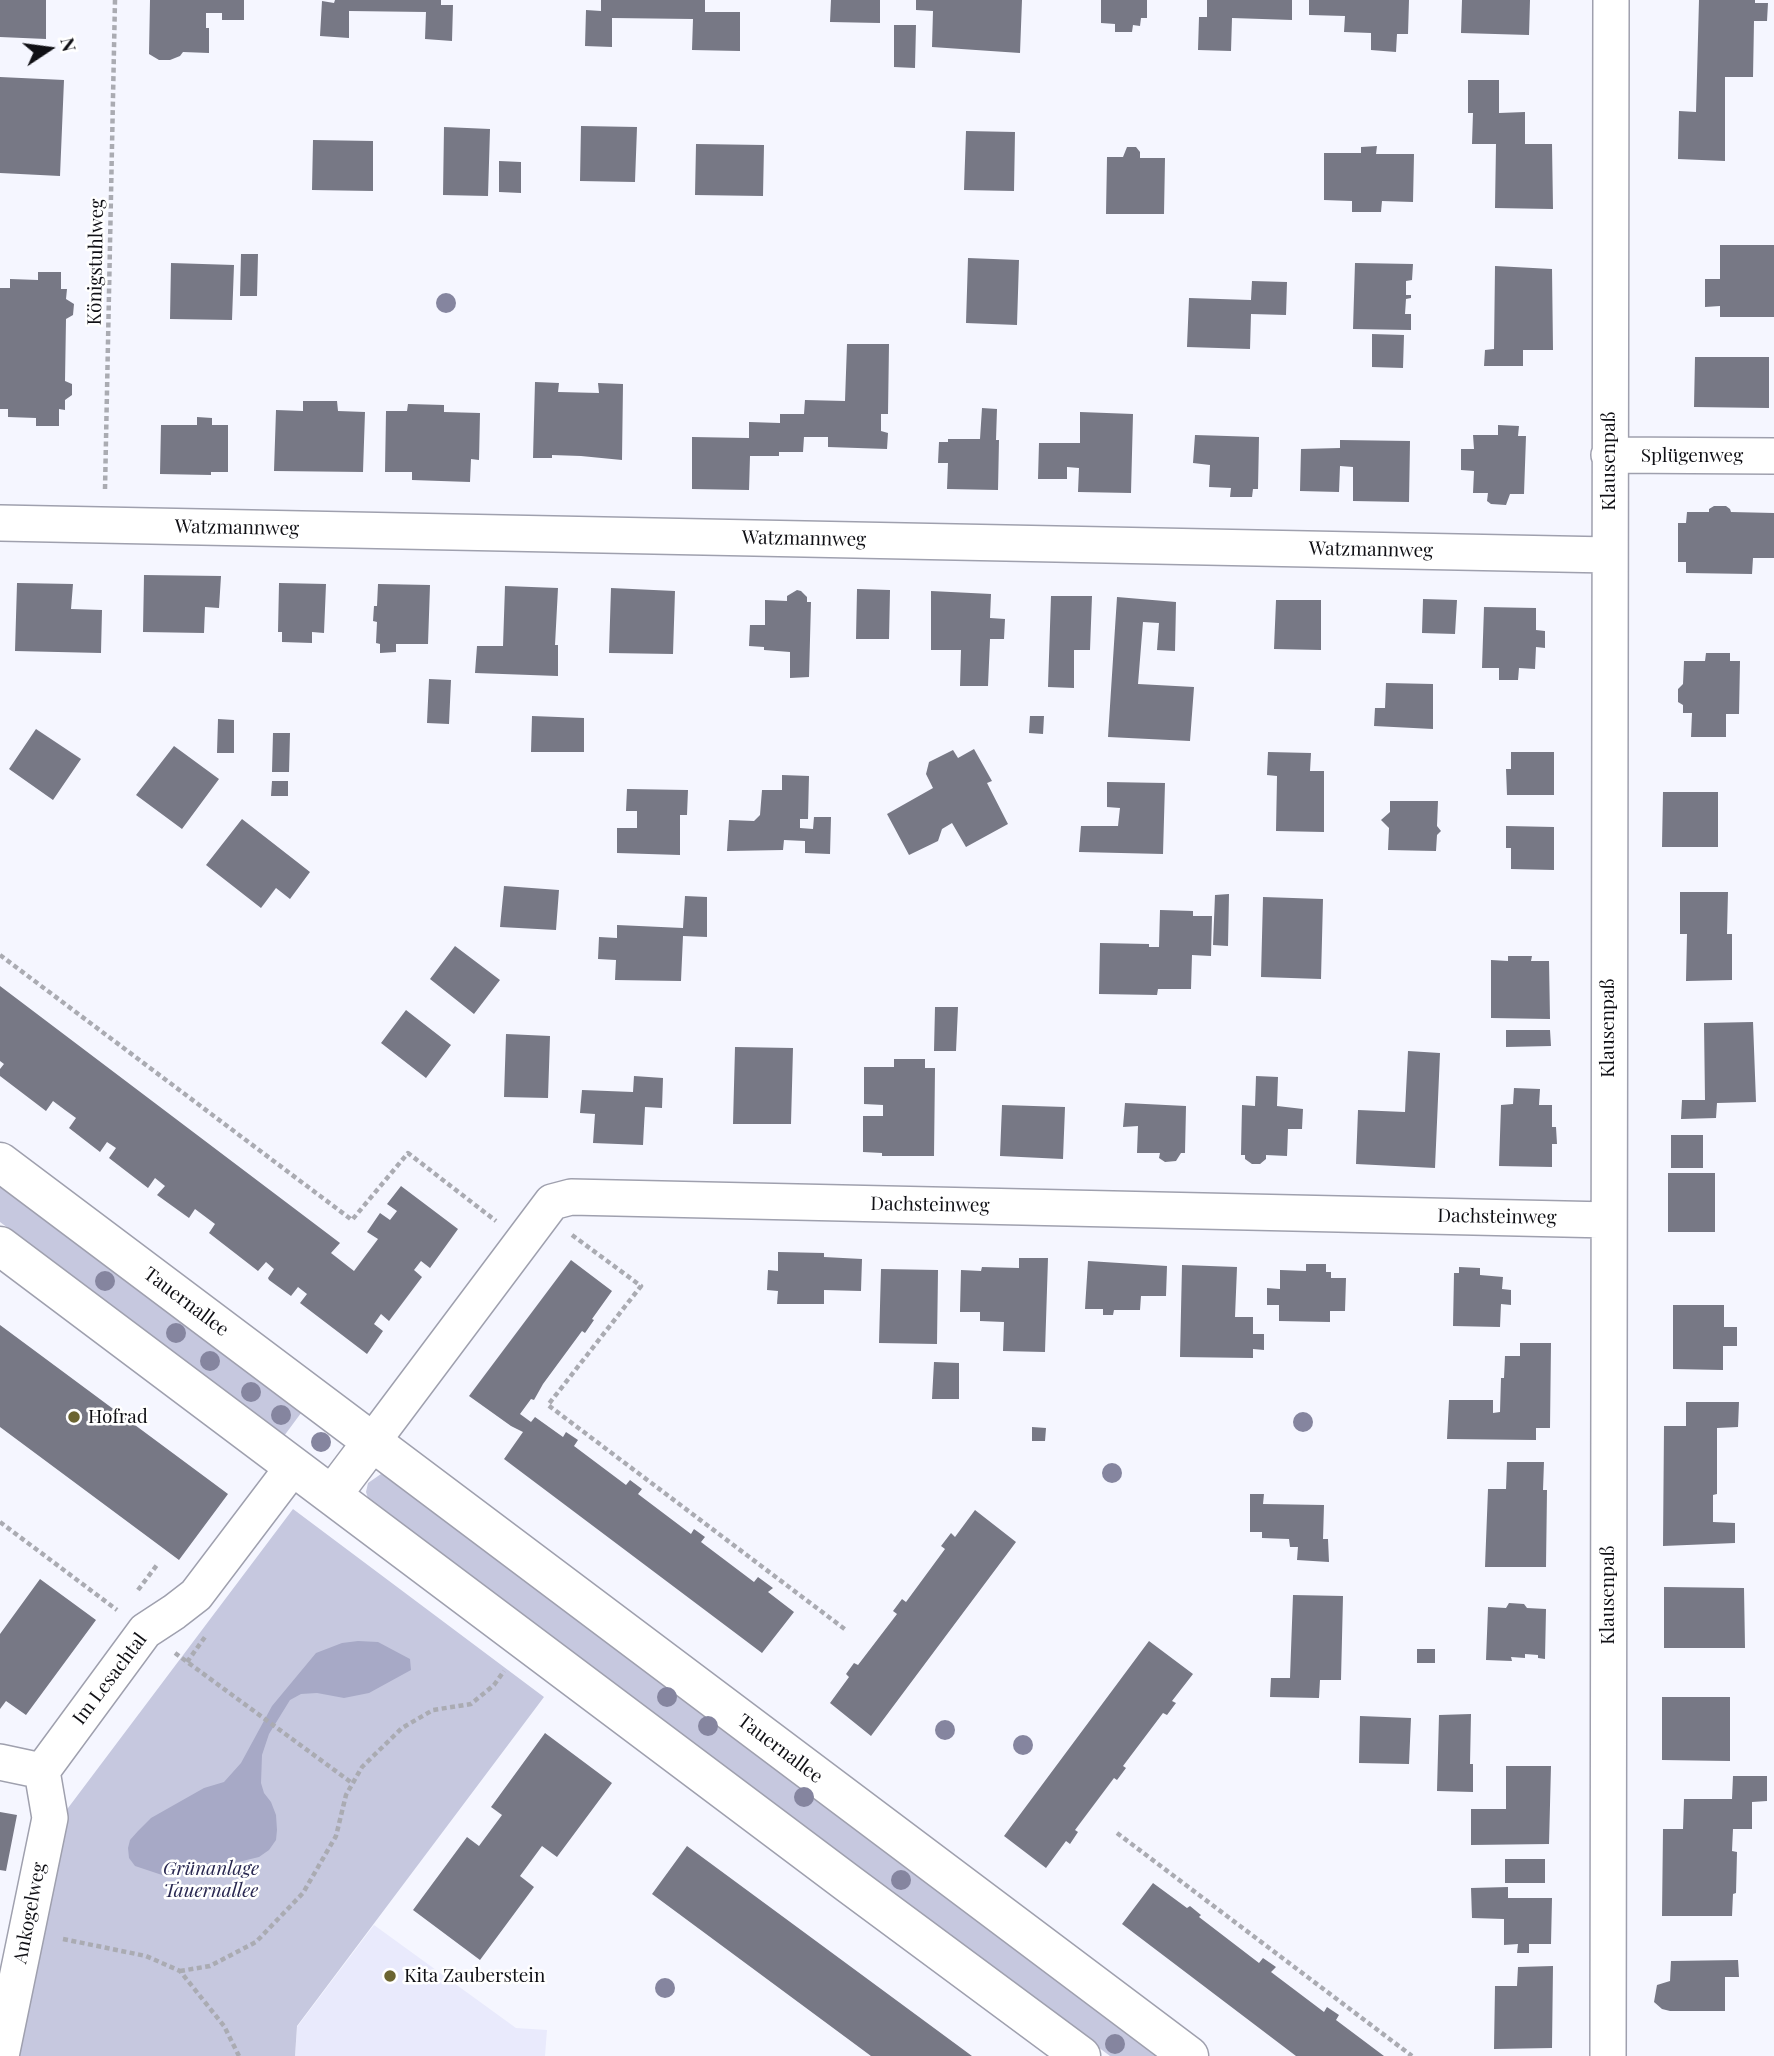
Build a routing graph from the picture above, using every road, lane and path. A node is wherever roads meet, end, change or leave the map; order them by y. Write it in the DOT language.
graph roads {
  1 [pos="115,0"];
  2 [pos="1611,0"];
  3 [pos="1609,456"];
  4 [pos="1774,456"];
  5 [pos="0,523"];
  6 [pos="105,525"];
  7 [pos="1609,555"];
  8 [pos="0,955"];
  9 [pos="0,1162"];
  10 [pos="1608,1220"];
  11 [pos="507,1229"];
  12 [pos="568,1231"];
  13 [pos="0,1246"];
  14 [pos="372,1442"];
  15 [pos="293,1467"];
  16 [pos="332,1495"];
  17 [pos="0,1522"];
  18 [pos="846,1630"];
  19 [pos="145,1631"];
  20 [pos="506,1669"];
  21 [pos="0,1762"];
  22 [pos="42,1771"];
  23 [pos="352,1783"];
  24 [pos="1117,1833"];
  25 [pos="26,1932"];
  26 [pos="180,1971"];
  27 [pos="1,2056"];
  28 [pos="239,2056"];
  29 [pos="1081,2056"];
  30 [pos="1189,2056"];
  31 [pos="1412,2056"];
  32 [pos="1608,2056"];
  1 -- 6 [label="path, Königstuhlweg"];
  2 -- 3 [label="street, Klausenpaß"];
  3 -- 4 [label="street, Splügenweg"];
  3 -- 7 [label="street, Klausenpaß"];
  5 -- 6 [label="street, Watzmannweg"];
  6 -- 7 [label="street, Watzmannweg"];
  7 -- 10 [label="street, Klausenpaß"];
  8 -- 11 [label="path"];
  9 -- 14 [label="street, Tauernallee"];
  10 -- 14 [label="street, Dachsteinweg"];
  10 -- 32 [label="street, Klausenpaß"];
  12 -- 18 [label="path"];
  13 -- 15 [label="street"];
  14 -- 16 [label="street"];
  14 -- 30 [label="street, Tauernallee"];
  15 -- 16 [label="street"];
  15 -- 19 [label="street, Im Lesachtal"];
  16 -- 29 [label="street"];
  17 -- 19 [label="path"];
  19 -- 22 [label="street, Im Lesachtal"];
  19 -- 23 [label="path"];
  20 -- 23 [label="path"];
  21 -- 22 [label="street"];
  22 -- 25 [label="street, Ankogelweg"];
  23 -- 26 [label="path"];
  24 -- 31 [label="path"];
  25 -- 26 [label="path"];
  25 -- 27 [label="street, Ankogelweg"];
  26 -- 28 [label="path"];
}
